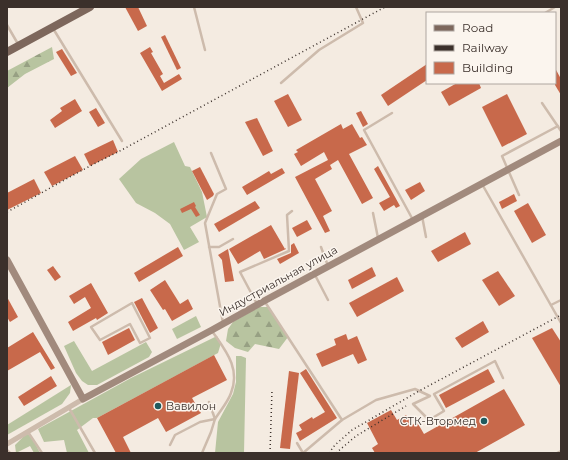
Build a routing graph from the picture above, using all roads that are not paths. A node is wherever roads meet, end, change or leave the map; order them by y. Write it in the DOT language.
graph roads {
  1 [pos="90,7"];
  2 [pos="194,7"];
  3 [pos="356,7"];
  4 [pos="556,7"];
  5 [pos="547,12"];
  6 [pos="7,24"];
  7 [pos="52,27"];
  8 [pos="19,46"];
  9 [pos="205,50"];
  10 [pos="7,52"];
  11 [pos="281,83"];
  12 [pos="542,103"];
  13 [pos="392,113"];
  14 [pos="558,126"];
  15 [pos="561,131"];
  16 [pos="561,141"];
  17 [pos="122,142"];
  18 [pos="211,153"];
  19 [pos="508,169"];
  20 [pos="482,184"];
  21 [pos="519,195"];
  22 [pos="292,211"];
  23 [pos="373,213"];
  24 [pos="422,216"];
  25 [pos="413,221"];
  26 [pos="426,237"];
  27 [pos="233,239"];
  28 [pos="379,239"];
  29 [pos="209,247"];
  30 [pos="321,247"];
  31 [pos="7,260"];
  32 [pos="328,266"];
  33 [pos="314,274"];
  34 [pos="328,300"];
  35 [pos="561,300"];
  36 [pos="260,303"];
  37 [pos="551,305"];
  38 [pos="561,322"];
  39 [pos="223,324"];
  40 [pos="212,330"];
  41 [pos="100,340"];
  42 [pos="503,378"];
  43 [pos="83,399"];
  44 [pos="209,402"];
  45 [pos="69,408"];
  46 [pos="215,420"];
  47 [pos="342,420"];
  48 [pos="28,432"];
  49 [pos="297,443"];
  50 [pos="7,444"];
  51 [pos="170,445"];
  52 [pos="7,450"];
  53 [pos="561,451"];
  54 [pos="10,453"];
  55 [pos="42,453"];
  56 [pos="95,453"];
  57 [pos="202,453"];
  58 [pos="303,453"];
  59 [pos="557,453"];
  1 -- 7 [label="main road"];
  2 -- 9 [label="lane"];
  3 -- 11 [label="lane"];
  4 -- 5 [label="lane"];
  6 -- 8 [label="lane"];
  7 -- 8 [label="main road"];
  7 -- 17 [label="lane"];
  8 -- 10 [label="main road"];
  12 -- 14 [label="lane"];
  13 -- 25 [label="lane"];
  14 -- 15 [label="lane"];
  14 -- 19 [label="lane"];
  16 -- 19 [label="main road, Индустриальная улица"];
  18 -- 29 [label="lane"];
  19 -- 20 [label="main road, Индустриальная улица"];
  19 -- 21 [label="lane"];
  20 -- 24 [label="main road, Индустриальная улица"];
  20 -- 37 [label="lane"];
  22 -- 36 [label="lane"];
  23 -- 28 [label="lane"];
  24 -- 25 [label="main road, Индустриальная улица"];
  24 -- 26 [label="lane"];
  25 -- 28 [label="main road, Индустриальная улица"];
  27 -- 29 [label="lane"];
  28 -- 32 [label="main road, Индустриальная улица"];
  29 -- 39 [label="lane"];
  30 -- 32 [label="lane"];
  31 -- 43 [label="main road"];
  32 -- 33 [label="main road, Индустриальная улица"];
  33 -- 34 [label="lane"];
  33 -- 36 [label="main road, Индустриальная улица"];
  35 -- 37 [label="lane"];
  36 -- 39 [label="main road, Индустриальная улица"];
  36 -- 47 [label="lane"];
  37 -- 38 [label="lane"];
  39 -- 40 [label="main road, Индустриальная улица"];
  40 -- 43 [label="main road, Индустриальная улица"];
  40 -- 46 [label="lane"];
  41 -- 41 [label="lane"];
  42 -- 47 [label="lane"];
  43 -- 45 [label="street, Индустриальная улица"];
  44 -- 46 [label="lane"];
  45 -- 48 [label="street, Индустриальная улица"];
  45 -- 56 [label="lane"];
  46 -- 51 [label="lane"];
  46 -- 57 [label="lane"];
  47 -- 58 [label="lane"];
  48 -- 50 [label="street, Индустриальная улица"];
  48 -- 55 [label="lane"];
  49 -- 58 [label="lane"];
  52 -- 54 [label="lane"];
  53 -- 59 [label="lane"];
}
